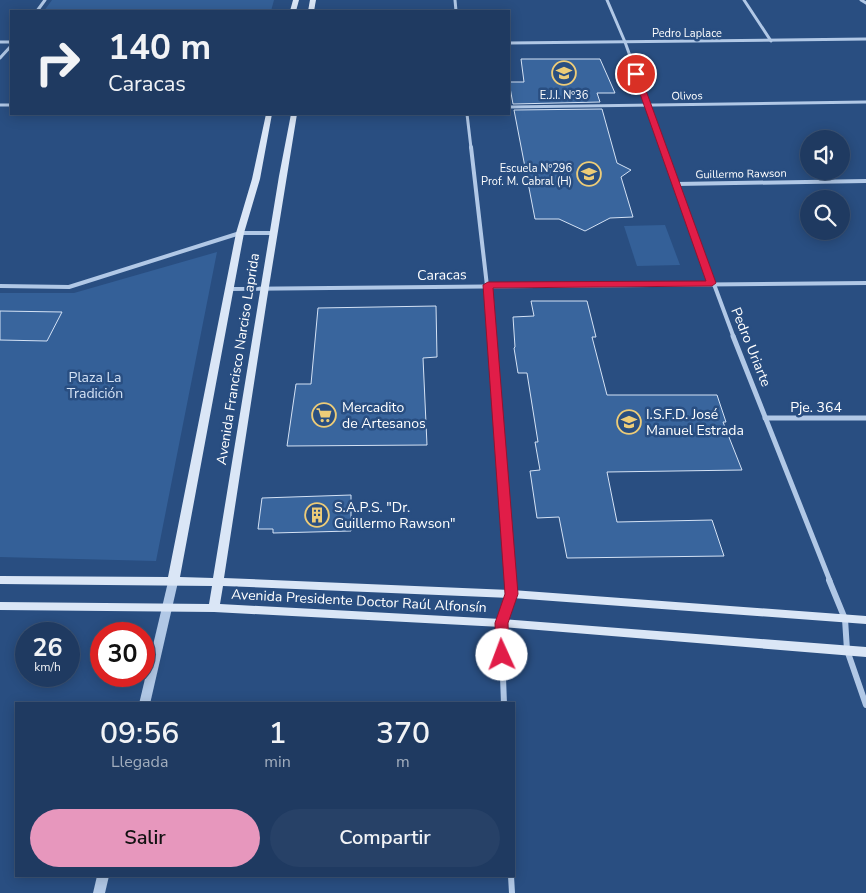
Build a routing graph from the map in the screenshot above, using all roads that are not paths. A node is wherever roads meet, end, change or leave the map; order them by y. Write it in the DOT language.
graph roads {
  1 [pos="607,0"];
  2 [pos="744,0"];
  3 [pos="861,0"];
  4 [pos="866,3"];
  5 [pos="866,39"];
  6 [pos="771,41"];
  7 [pos="625,42"];
  8 [pos="510,43"];
  9 [pos="10,45"];
  10 [pos="0,58"];
  11 [pos="866,102"];
  12 [pos="648,106"];
  13 [pos="510,107"];
  14 [pos="269,115"];
  15 [pos="294,115"];
  16 [pos="467,115"];
  17 [pos="866,181"];
  18 [pos="676,184"];
  19 [pos="240,233"];
  20 [pos="272,233"];
  21 [pos="712,283"];
  22 [pos="866,283"];
  23 [pos="488,285"];
  24 [pos="0,286"];
  25 [pos="265,288"];
  26 [pos="229,289"];
  27 [pos="765,418"];
  28 [pos="866,418"];
  29 [pos="0,580"];
  30 [pos="173,582"];
  31 [pos="218,582"];
  32 [pos="512,594"];
  33 [pos="0,606"];
  34 [pos="167,607"];
  35 [pos="214,608"];
  36 [pos="845,618"];
  37 [pos="866,620"];
  38 [pos="501,623"];
  39 [pos="847,650"];
  40 [pos="866,652"];
  41 [pos="144,702"];
  42 [pos="504,702"];
  43 [pos="866,705"];
  44 [pos="103,877"];
  45 [pos="511,877"];
  46 [pos="99,893"];
  47 [pos="512,893"];
  1 -- 7 [label="street, Pedro Uriarte"];
  2 -- 6 [label="street"];
  3 -- 4 [label="street"];
  5 -- 6 [label="street, Pedro Laplace"];
  6 -- 7 [label="street, Pedro Laplace"];
  7 -- 8 [label="street, Pedro Laplace"];
  7 -- 12 [label="street, Pedro Uriarte"];
  9 -- 10 [label="street"];
  11 -- 12 [label="street, Olivos"];
  12 -- 13 [label="street, Olivos"];
  12 -- 18 [label="street, Pedro Uriarte"];
  14 -- 19 [label="main road, Avenida Francisco Narciso Laprida"];
  15 -- 20 [label="main road, Avenida Francisco Narciso Laprida"];
  16 -- 23 [label="street"];
  17 -- 18 [label="street, Guillermo Rawson"];
  18 -- 21 [label="street, Pedro Uriarte"];
  19 -- 20 [label="street"];
  19 -- 24 [label="street"];
  19 -- 26 [label="main road, Avenida Francisco Narciso Laprida"];
  20 -- 25 [label="main road, Avenida Francisco Narciso Laprida"];
  21 -- 22 [label="street, Caracas"];
  21 -- 23 [label="street, Caracas"];
  21 -- 27 [label="street, Pedro Uriarte"];
  23 -- 25 [label="street, Caracas"];
  23 -- 32 [label="street"];
  25 -- 26 [label="street, Caracas"];
  25 -- 31 [label="main road, Avenida Francisco Narciso Laprida"];
  26 -- 30 [label="main road, Avenida Francisco Narciso Laprida"];
  27 -- 28 [label="street, Pje. 364"];
  27 -- 36 [label="street, Pedro Uriarte"];
  29 -- 30 [label="main road, Avenida Presidente Doctor Raúl Alfonsín"];
  30 -- 31 [label="main road, Avenida Presidente Doctor Raúl Alfonsín"];
  30 -- 34 [label="street"];
  31 -- 32 [label="main road, Avenida Presidente Doctor Raúl Alfonsín"];
  31 -- 35 [label="main road, Avenida Francisco Narciso Laprida"];
  32 -- 36 [label="main road, Avenida Presidente Doctor Raúl Alfonsín"];
  32 -- 38 [label="street"];
  33 -- 34 [label="main road, Avenida Presidente Doctor Raúl Alfonsín"];
  34 -- 35 [label="main road, Avenida Presidente Doctor Raúl Alfonsín"];
  34 -- 41 [label="street"];
  35 -- 38 [label="main road, Avenida Presidente Doctor Raúl Alfonsín"];
  36 -- 37 [label="main road, Avenida Presidente Doctor Raúl Alfonsín"];
  36 -- 39 [label="street, Pedro Uriarte"];
  38 -- 39 [label="main road, Avenida Presidente Doctor Raúl Alfonsín"];
  38 -- 42 [label="street"];
  39 -- 40 [label="main road, Avenida Presidente Doctor Raúl Alfonsín"];
  39 -- 43 [label="street, Pedro Uriarte"];
  44 -- 46 [label="street"];
  45 -- 47 [label="street"];
}
